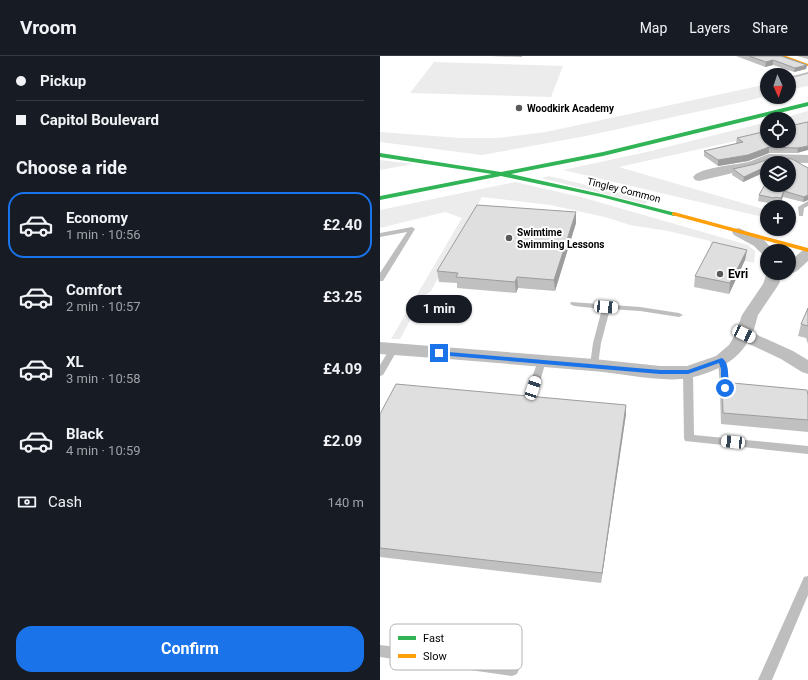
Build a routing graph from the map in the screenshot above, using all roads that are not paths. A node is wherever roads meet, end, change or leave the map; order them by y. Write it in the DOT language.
graph roads {
  1 [pos="782,56"];
  2 [pos="808,65"];
  3 [pos="808,73"];
  4 [pos="796,76"];
  5 [pos="808,104"];
  6 [pos="728,114"];
  7 [pos="698,121"];
  8 [pos="380,147"];
  9 [pos="380,155"];
  10 [pos="796,158"];
  11 [pos="808,159"];
  12 [pos="480,161"];
  13 [pos="760,161"];
  14 [pos="491,162"];
  15 [pos="501,164"];
  16 [pos="436,172"];
  17 [pos="546,176"];
  18 [pos="685,176"];
  19 [pos="380,198"];
  20 [pos="808,203"];
  21 [pos="801,215"];
  22 [pos="739,232"];
  23 [pos="381,236"];
  24 [pos="780,236"];
  25 [pos="760,244"];
  26 [pos="802,247"];
  27 [pos="796,258"];
  28 [pos="808,261"];
  29 [pos="796,267"];
  30 [pos="380,279"];
  31 [pos="771,280"];
  32 [pos="574,304"];
  33 [pos="606,307"];
  34 [pos="678,314"];
  35 [pos="744,334"];
  36 [pos="387,349"];
  37 [pos="722,360"];
  38 [pos="542,361"];
  39 [pos="594,365"];
  40 [pos="808,368"];
  41 [pos="688,372"];
  42 [pos="380,373"];
  43 [pos="533,388"];
  44 [pos="725,388"];
  45 [pos="808,450"];
  46 [pos="808,581"];
  47 [pos="380,651"];
  48 [pos="390,652"];
  49 [pos="764,680"];
  1 -- 2 [label="main road"];
  3 -- 4 [label="lane"];
  5 -- 19 [label="main road"];
  6 -- 7 [label="main road"];
  8 -- 12 [label="main road"];
  9 -- 17 [label="main road, Tingley Common"];
  10 -- 11 [label="street"];
  13 -- 18 [label="street"];
  14 -- 16 [label="main road"];
  15 -- 17 [label="main road, Tingley Common"];
  17 -- 22 [label="main road, Tingley Common"];
  20 -- 21 [label="lane"];
  22 -- 25 [label="street"];
  22 -- 26 [label="main road, Tingley Common"];
  23 -- 30 [label="lane"];
  24 -- 26 [label="main road"];
  26 -- 27 [label="street"];
  28 -- 29 [label="street"];
  31 -- 35 [label="street"];
  32 -- 33 [label="lane"];
  33 -- 34 [label="lane"];
  33 -- 39 [label="lane"];
  35 -- 37 [label="street"];
  35 -- 40 [label="street"];
  36 -- 38 [label="street"];
  36 -- 42 [label="lane"];
  37 -- 41 [label="street"];
  37 -- 44 [label="lane"];
  38 -- 39 [label="street"];
  38 -- 43 [label="lane"];
  39 -- 41 [label="street"];
  41 -- 45 [label="lane"];
  46 -- 49 [label="lane"];
  47 -- 48 [label="lane"];
}
